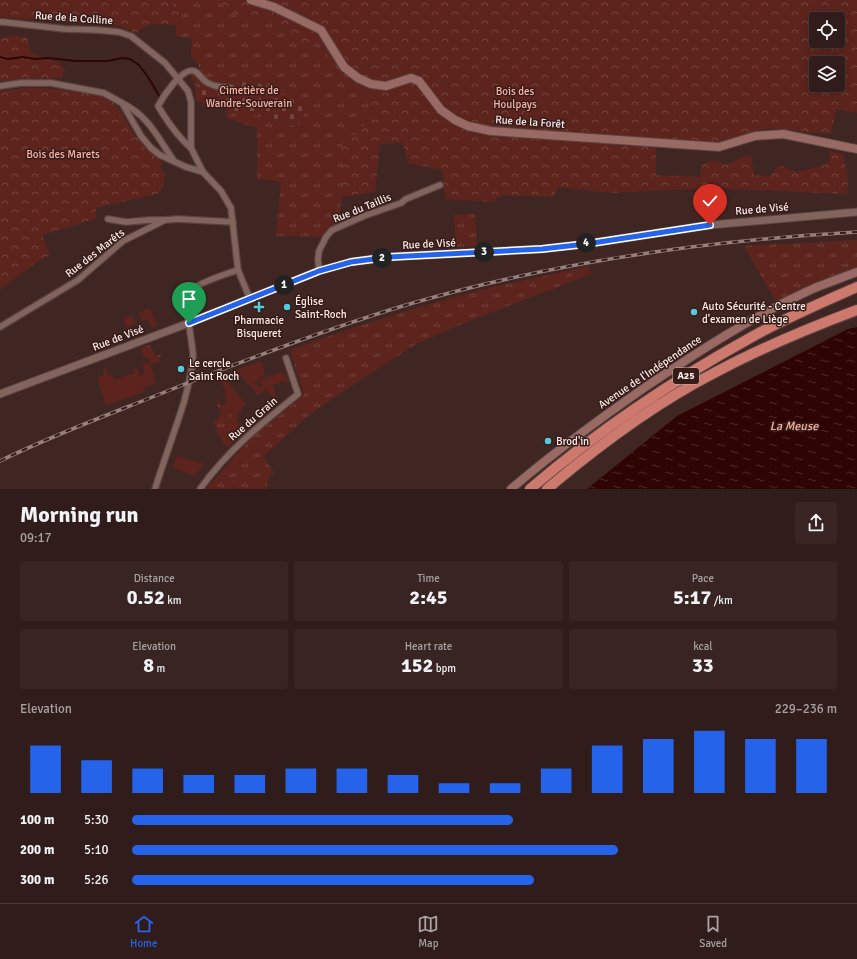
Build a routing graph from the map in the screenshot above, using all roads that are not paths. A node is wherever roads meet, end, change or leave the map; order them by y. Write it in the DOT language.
graph roads {
  1 [pos="251,0"];
  2 [pos="0,22"];
  3 [pos="179,78"];
  4 [pos="0,86"];
  5 [pos="231,88"];
  6 [pos="122,103"];
  7 [pos="191,148"];
  8 [pos="857,149"];
  9 [pos="174,161"];
  10 [pos="203,172"];
  11 [pos="440,185"];
  12 [pos="857,212"];
  13 [pos="108,219"];
  14 [pos="165,220"];
  15 [pos="233,222"];
  16 [pos="238,270"];
  17 [pos="319,271"];
  18 [pos="857,272"];
  19 [pos="857,287"];
  20 [pos="250,299"];
  21 [pos="857,310"];
  22 [pos="189,323"];
  23 [pos="0,327"];
  24 [pos="286,358"];
  25 [pos="0,394"];
  26 [pos="155,489"];
  27 [pos="200,489"];
  28 [pos="511,489"];
  29 [pos="530,489"];
  30 [pos="547,489"];
  1 -- 8 [label="main road, Rue de la Forêt"];
  2 -- 3 [label="street, Rue de la Colline"];
  3 -- 5 [label="street"];
  3 -- 7 [label="street, Rue de la Colline"];
  3 -- 7 [label="street"];
  4 -- 6 [label="street"];
  6 -- 9 [label="street"];
  6 -- 9 [label="street"];
  7 -- 10 [label="street, Rue de la Colline"];
  9 -- 10 [label="street"];
  10 -- 15 [label="street, Rue de la Colline"];
  11 -- 17 [label="street, Rue du Taillis"];
  12 -- 17 [label="street, Rue de Visé"];
  13 -- 14 [label="street"];
  14 -- 15 [label="street, Rue des Marêts"];
  14 -- 23 [label="street, Rue des Marêts"];
  15 -- 16 [label="street, Rue de la Colline"];
  16 -- 20 [label="street, Rue de la Colline"];
  16 -- 22 [label="street"];
  17 -- 20 [label="street, Rue de Visé"];
  18 -- 28 [label="main road, Avenue de l'Indépendance"];
  19 -- 29 [label="highway, A25"];
  20 -- 22 [label="street, Rue de Visé"];
  21 -- 30 [label="highway, A25"];
  22 -- 25 [label="street, Rue de Visé"];
  22 -- 26 [label="street"];
  24 -- 27 [label="street, Rue du Grain"];
}
